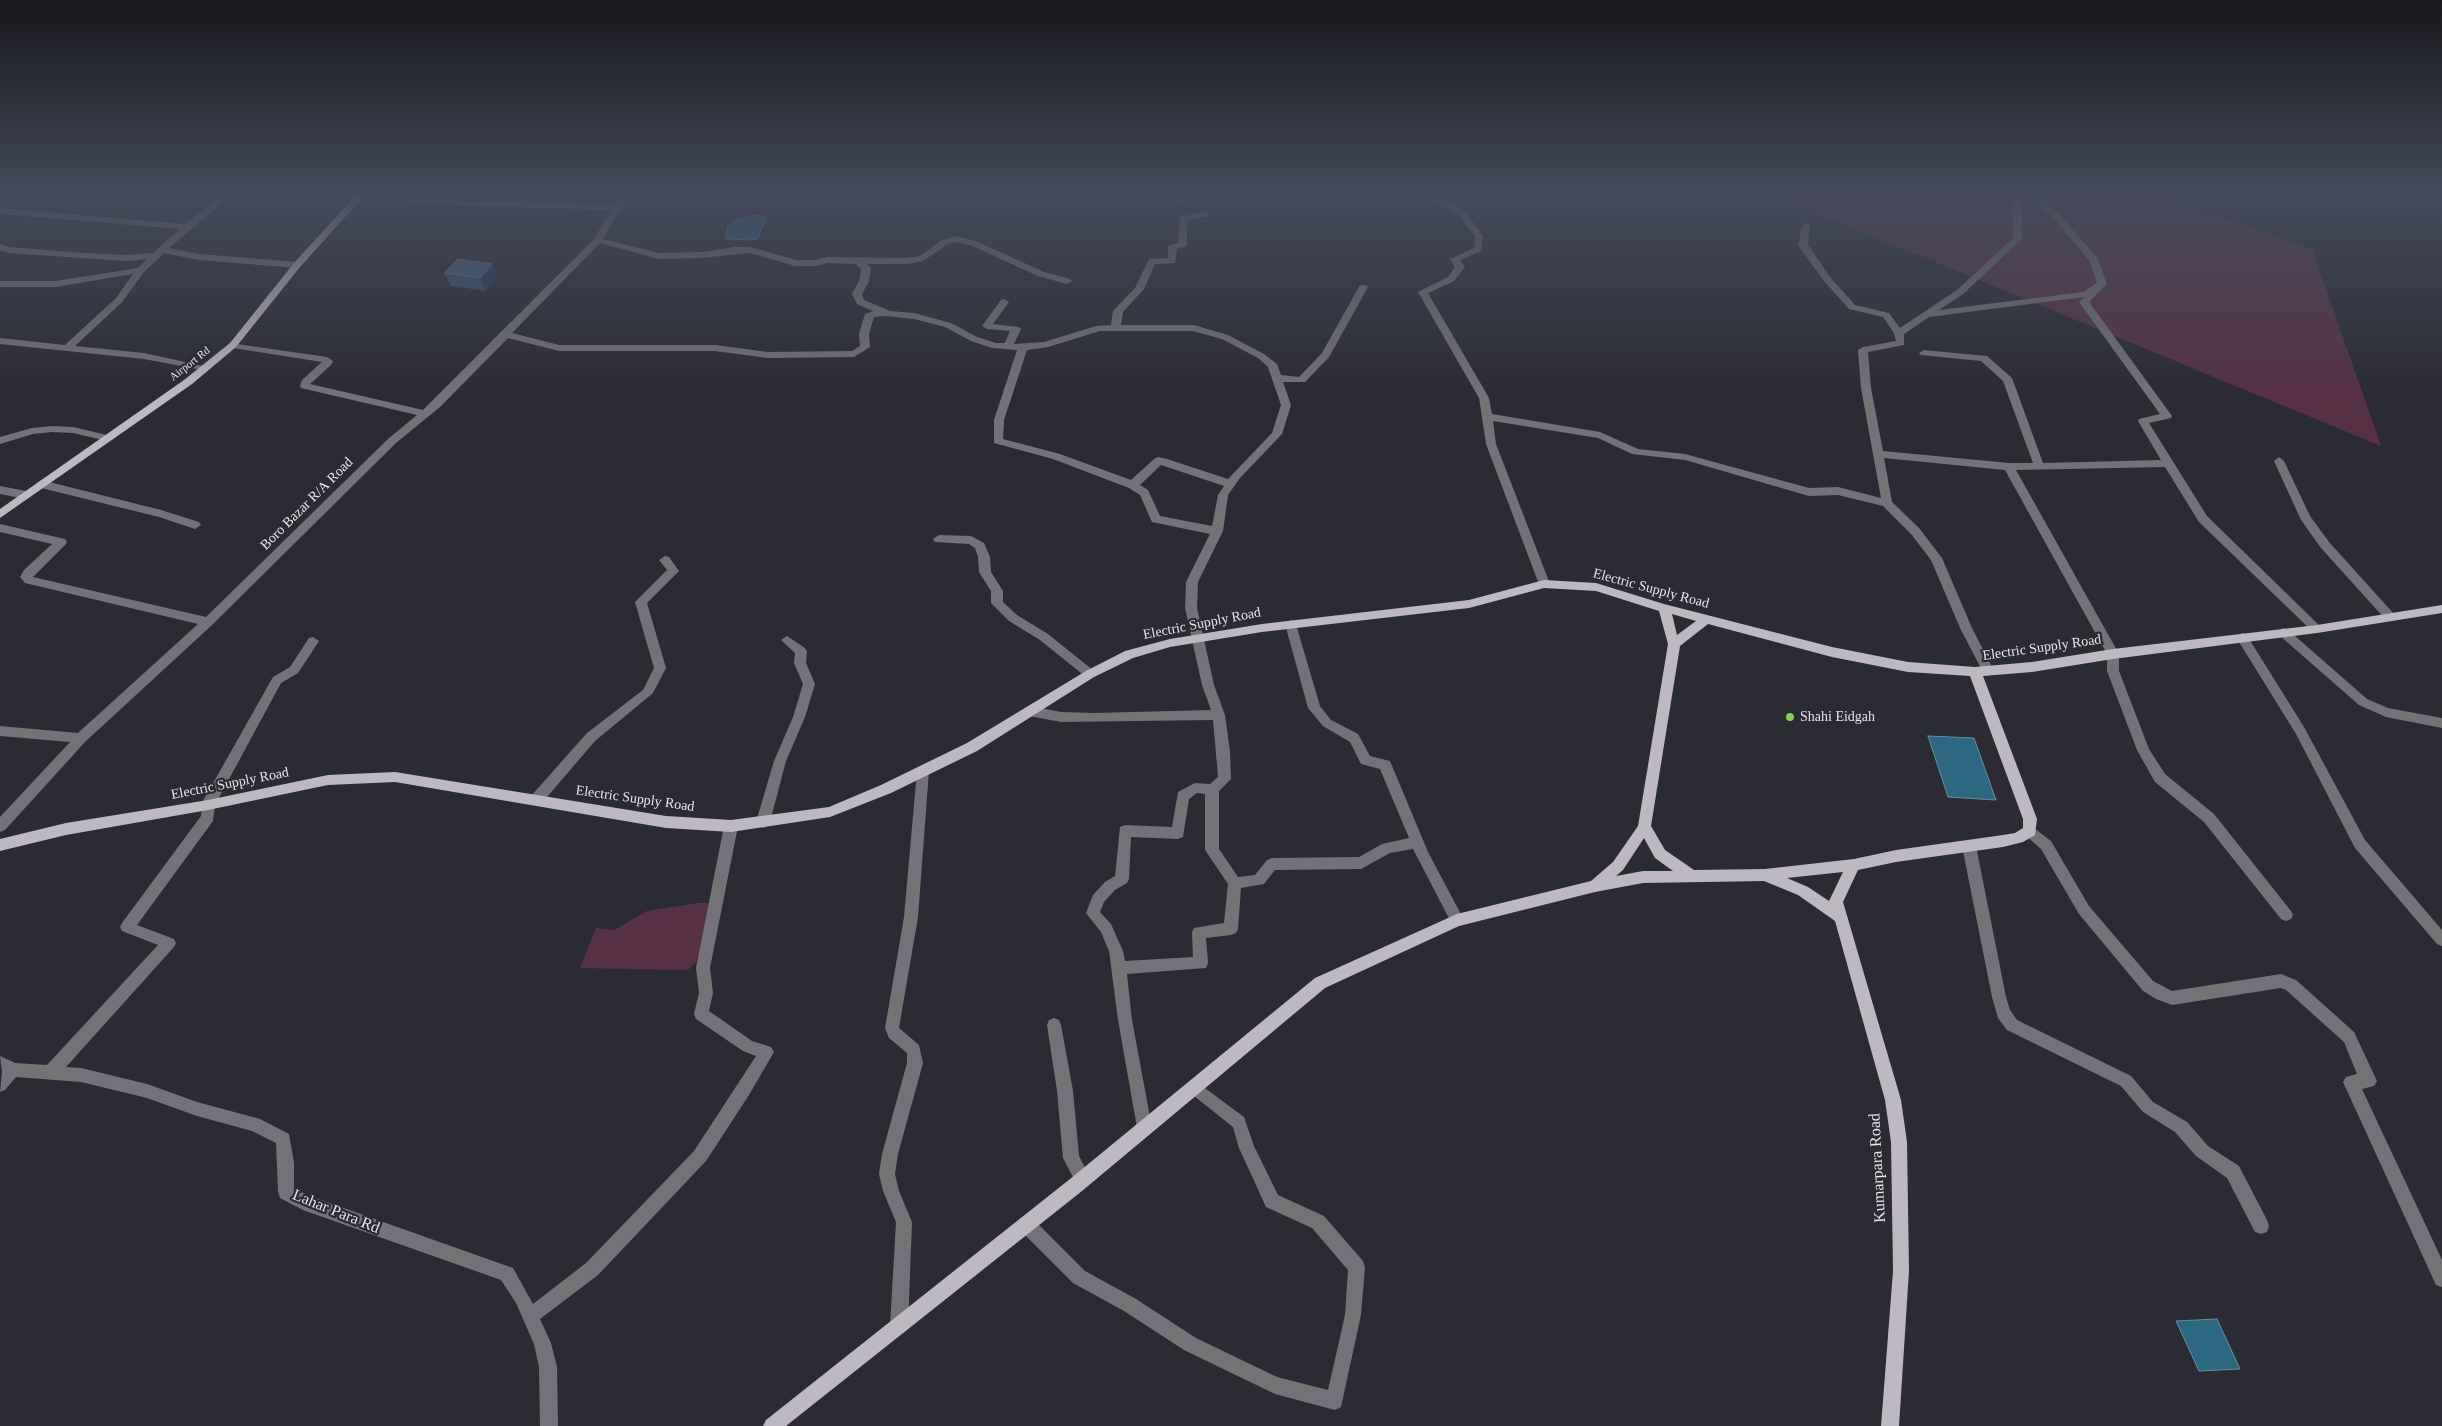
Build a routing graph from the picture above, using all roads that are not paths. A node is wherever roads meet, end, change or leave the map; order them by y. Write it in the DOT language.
graph roads {
  1 [pos="859,261"];
  2 [pos="150,262"];
  3 [pos="254,262"];
  4 [pos="300,262"];
  5 [pos="577,262"];
  6 [pos="793,262"];
  7 [pos="821,262"];
  8 [pos="1013,262"];
  9 [pos="1152,262"];
  10 [pos="1456,262"];
  11 [pos="1815,262"];
  12 [pos="1993,262"];
  13 [pos="2094,262"];
  14 [pos="297,265"];
  15 [pos="141,270"];
  16 [pos="1067,280"];
  17 [pos="0,284"];
  18 [pos="2102,284"];
  19 [pos="1363,287"];
  20 [pos="1004,302"];
  21 [pos="888,314"];
  22 [pos="1925,316"];
  23 [pos="1116,326"];
  24 [pos="1899,333"];
  25 [pos="505,334"];
  26 [pos="0,341"];
  27 [pos="233,345"];
  28 [pos="1008,347"];
  29 [pos="1023,347"];
  30 [pos="67,348"];
  31 [pos="1924,353"];
  32 [pos="204,369"];
  33 [pos="1278,378"];
  34 [pos="425,414"];
  35 [pos="1488,417"];
  36 [pos="107,438"];
  37 [pos="0,441"];
  38 [pos="1878,454"];
  39 [pos="2279,461"];
  40 [pos="2168,463"];
  41 [pos="2009,466"];
  42 [pos="2039,466"];
  43 [pos="41,484"];
  44 [pos="1230,484"];
  45 [pos="1133,485"];
  46 [pos="0,490"];
  47 [pos="26,495"];
  48 [pos="1887,503"];
  49 [pos="0,514"];
  50 [pos="195,524"];
  51 [pos="0,528"];
  52 [pos="1217,531"];
  53 [pos="940,539"];
  54 [pos="665,560"];
  55 [pos="1544,584"];
  56 [pos="1664,608"];
  57 [pos="2442,609"];
  58 [pos="2390,617"];
  59 [pos="1706,619"];
  60 [pos="208,622"];
  61 [pos="1291,624"];
  62 [pos="2317,629"];
  63 [pos="2283,632"];
  64 [pos="2242,637"];
  65 [pos="1197,639"];
  66 [pos="787,640"];
  67 [pos="312,641"];
  68 [pos="1674,644"];
  69 [pos="2113,654"];
  70 [pos="1982,672"];
  71 [pos="1090,674"];
  72 [pos="1029,711"];
  73 [pos="1219,715"];
  74 [pos="2442,723"];
  75 [pos="0,731"];
  76 [pos="81,738"];
  77 [pos="923,771"];
  78 [pos="1212,789"];
  79 [pos="536,800"];
  80 [pos="208,805"];
  81 [pos="763,822"];
  82 [pos="0,826"];
  83 [pos="731,826"];
  84 [pos="1644,827"];
  85 [pos="2030,830"];
  86 [pos="1418,842"];
  87 [pos="0,844"];
  88 [pos="1969,846"];
  89 [pos="1854,865"];
  90 [pos="1765,875"];
  91 [pos="1693,877"];
  92 [pos="1235,883"];
  93 [pos="1596,886"];
  94 [pos="2286,915"];
  95 [pos="1839,916"];
  96 [pos="1457,920"];
  97 [pos="2442,940"];
  98 [pos="1119,968"];
  99 [pos="1054,1025"];
  100 [pos="6,1067"];
  101 [pos="51,1072"];
  102 [pos="0,1085"];
  103 [pos="1194,1087"];
  104 [pos="1144,1128"];
  105 [pos="1083,1179"];
  106 [pos="1026,1224"];
  107 [pos="2261,1226"];
  108 [pos="2442,1279"];
  109 [pos="531,1316"];
  110 [pos="899,1326"];
  111 [pos="549,1426"];
  112 [pos="772,1426"];
  113 [pos="1890,1426"];
  1 -- 21 [label="street"];
  2 -- 15 [label="street"];
  3 -- 14 [label="street"];
  4 -- 14 [label="main road, Airport Rd"];
  5 -- 25 [label="street, Boro Bazar R/A Road"];
  6 -- 7 [label="street"];
  8 -- 16 [label="street"];
  9 -- 23 [label="street"];
  10 -- 35 [label="street"];
  11 -- 24 [label="street"];
  12 -- 22 [label="street"];
  13 -- 18 [label="street"];
  14 -- 27 [label="main road, Airport Rd"];
  15 -- 17 [label="street"];
  15 -- 30 [label="street"];
  18 -- 22 [label="street"];
  18 -- 40 [label="street"];
  19 -- 33 [label="street"];
  20 -- 28 [label="street"];
  21 -- 25 [label="street"];
  21 -- 28 [label="street"];
  22 -- 24 [label="street"];
  23 -- 29 [label="street"];
  23 -- 33 [label="street"];
  24 -- 38 [label="street"];
  25 -- 34 [label="street, Boro Bazar R/A Road"];
  26 -- 30 [label="street"];
  27 -- 32 [label="main road, Airport Rd"];
  27 -- 34 [label="street"];
  28 -- 29 [label="street"];
  29 -- 45 [label="street"];
  30 -- 32 [label="street"];
  31 -- 42 [label="street"];
  32 -- 36 [label="main road, Airport Rd"];
  33 -- 44 [label="street"];
  34 -- 60 [label="street, Boro Bazar R/A Road"];
  35 -- 48 [label="street"];
  35 -- 55 [label="street"];
  36 -- 37 [label="street"];
  36 -- 43 [label="main road, Airport Rd"];
  38 -- 41 [label="street"];
  38 -- 48 [label="street"];
  39 -- 58 [label="street"];
  40 -- 42 [label="street"];
  40 -- 62 [label="street"];
  41 -- 42 [label="street"];
  41 -- 69 [label="street"];
  43 -- 47 [label="main road, Airport Rd"];
  43 -- 50 [label="street"];
  44 -- 45 [label="street"];
  44 -- 52 [label="street"];
  45 -- 52 [label="street"];
  46 -- 47 [label="street"];
  47 -- 49 [label="main road, Airport Rd"];
  48 -- 70 [label="street"];
  51 -- 60 [label="street"];
  52 -- 65 [label="street"];
  53 -- 71 [label="street"];
  54 -- 79 [label="street"];
  55 -- 56 [label="main road, Electric Supply Road"];
  55 -- 61 [label="main road, Electric Supply Road"];
  56 -- 59 [label="main road, Electric Supply Road"];
  56 -- 68 [label="main road"];
  57 -- 58 [label="main road, Electric Supply Road"];
  58 -- 62 [label="main road, Electric Supply Road"];
  59 -- 68 [label="main road"];
  59 -- 70 [label="main road, Electric Supply Road"];
  60 -- 76 [label="street, Boro Bazar R/A Road"];
  61 -- 65 [label="main road, Electric Supply Road"];
  61 -- 86 [label="street"];
  62 -- 63 [label="main road, Electric Supply Road"];
  63 -- 64 [label="main road, Electric Supply Road"];
  63 -- 74 [label="street"];
  64 -- 69 [label="main road, Electric Supply Road"];
  64 -- 97 [label="street"];
  65 -- 71 [label="main road, Electric Supply Road"];
  65 -- 73 [label="street"];
  66 -- 81 [label="street"];
  67 -- 80 [label="street"];
  68 -- 84 [label="main road"];
  69 -- 70 [label="main road, Electric Supply Road"];
  69 -- 94 [label="street"];
  70 -- 85 [label="main road"];
  71 -- 72 [label="main road, Electric Supply Road"];
  72 -- 73 [label="street"];
  72 -- 77 [label="main road, Electric Supply Road"];
  73 -- 78 [label="street"];
  75 -- 76 [label="street"];
  76 -- 82 [label="street, Boro Bazar R/A Road"];
  77 -- 81 [label="main road, Electric Supply Road"];
  77 -- 110 [label="street"];
  78 -- 92 [label="street"];
  78 -- 98 [label="street"];
  79 -- 80 [label="main road, Electric Supply Road"];
  79 -- 83 [label="main road, Electric Supply Road"];
  80 -- 87 [label="main road, Electric Supply Road"];
  80 -- 101 [label="street"];
  81 -- 83 [label="main road, Electric Supply Road"];
  83 -- 109 [label="street"];
  84 -- 91 [label="main road"];
  84 -- 93 [label="main road"];
  85 -- 88 [label="main road"];
  85 -- 108 [label="street"];
  86 -- 92 [label="street"];
  86 -- 96 [label="street"];
  88 -- 89 [label="main road"];
  88 -- 107 [label="street"];
  89 -- 90 [label="main road"];
  89 -- 95 [label="main road, Kumarpara Road"];
  90 -- 91 [label="main road"];
  90 -- 95 [label="main road"];
  91 -- 93 [label="main road"];
  92 -- 98 [label="street"];
  93 -- 96 [label="main road"];
  95 -- 113 [label="main road, Kumarpara Road"];
  96 -- 103 [label="main road"];
  98 -- 104 [label="street"];
  99 -- 105 [label="street"];
  100 -- 101 [label="street, Lahar Para Rd"];
  100 -- 102 [label="street"];
  101 -- 109 [label="street, Lahar Para Rd"];
  103 -- 104 [label="main road"];
  103 -- 106 [label="street"];
  104 -- 105 [label="main road"];
  105 -- 106 [label="main road"];
  106 -- 110 [label="main road"];
  109 -- 111 [label="street, Lahar Para Rd"];
  110 -- 112 [label="main road"];
}
